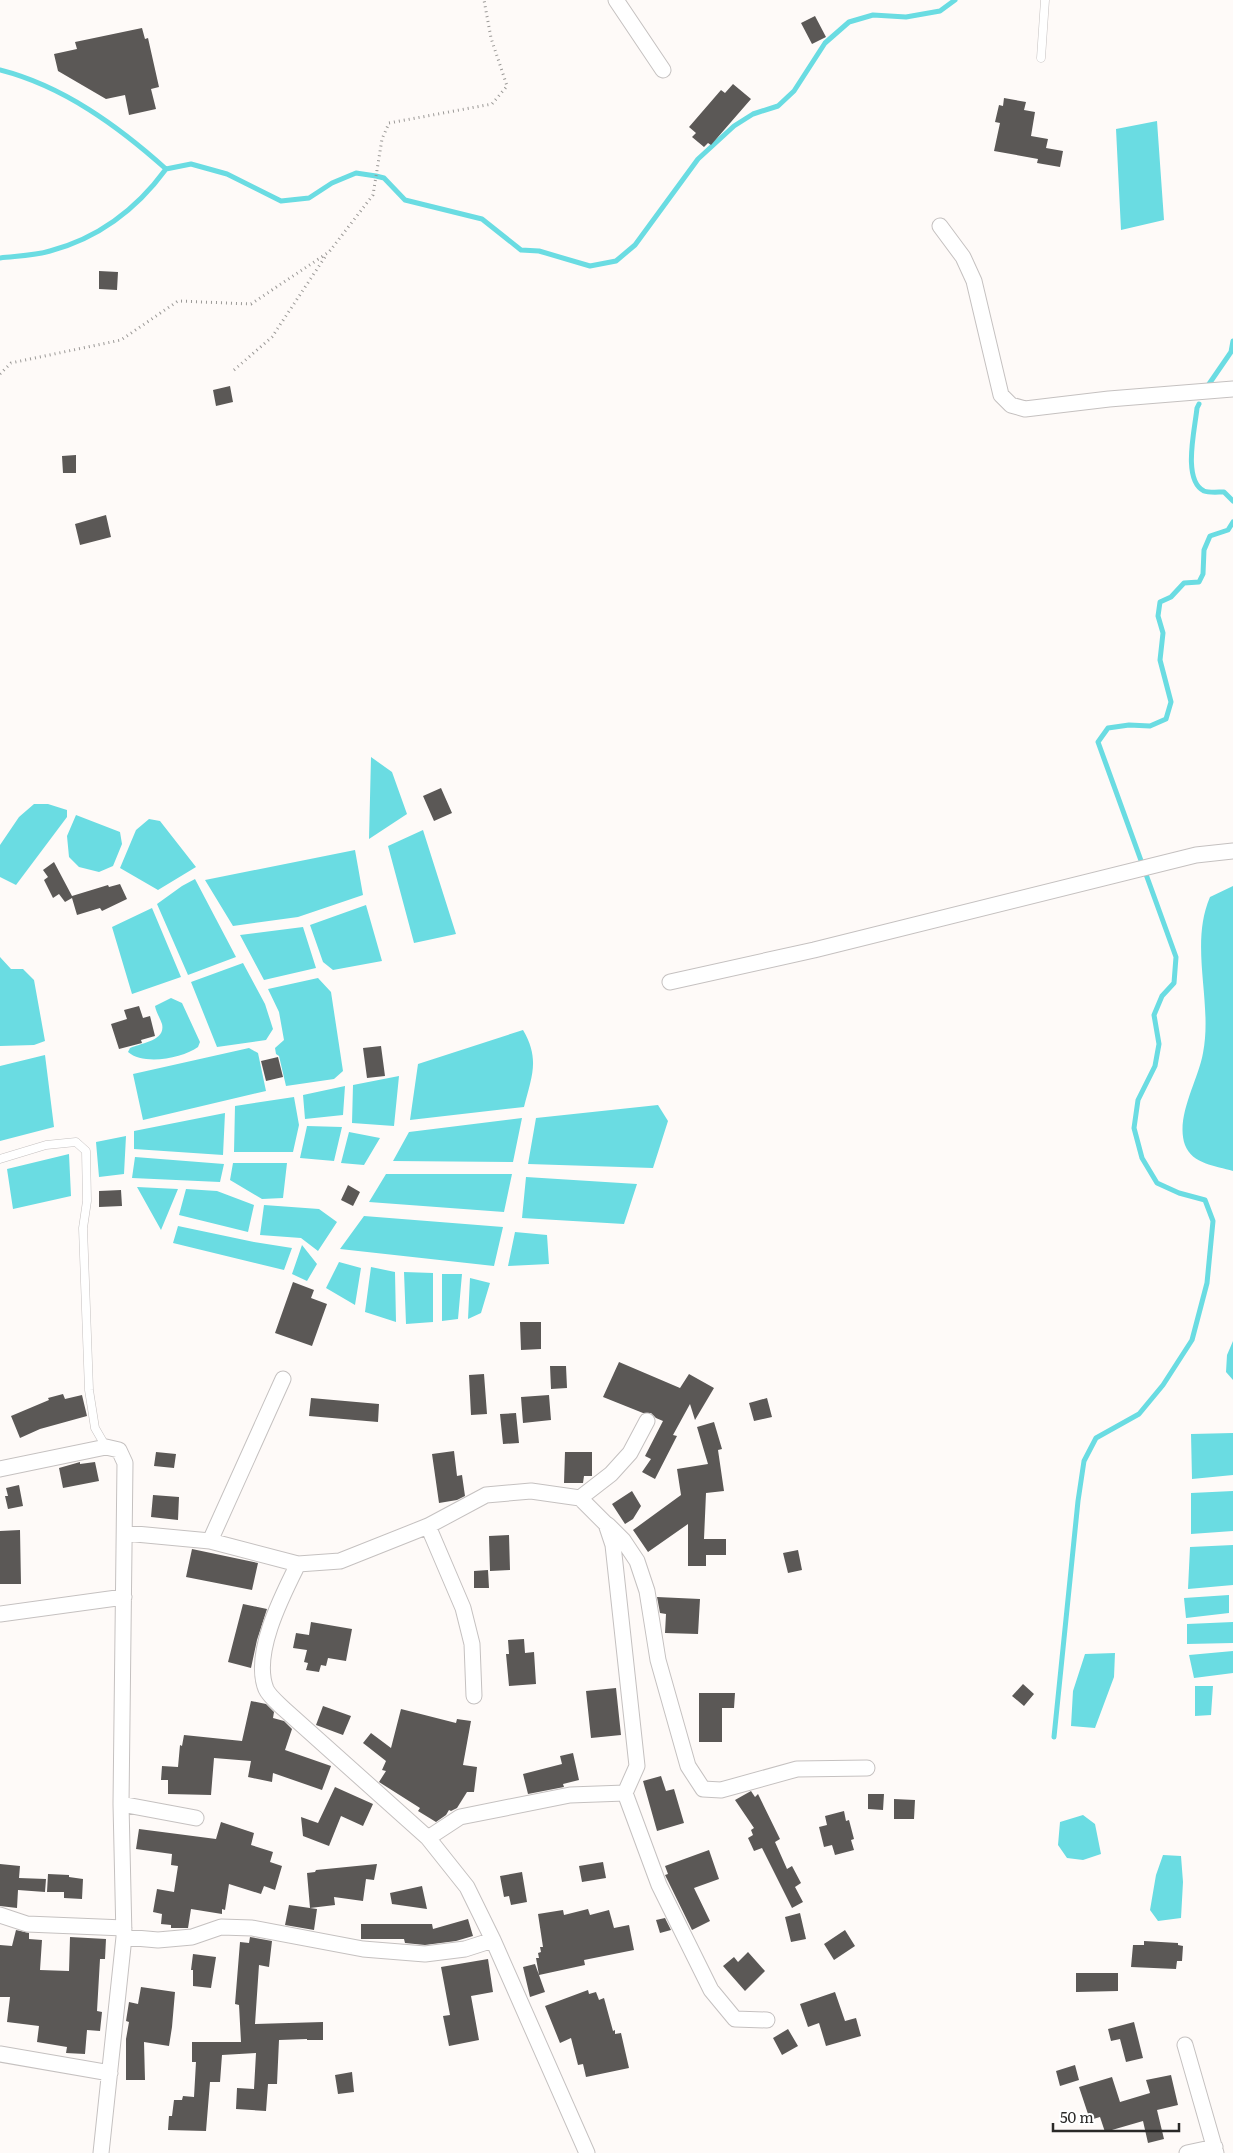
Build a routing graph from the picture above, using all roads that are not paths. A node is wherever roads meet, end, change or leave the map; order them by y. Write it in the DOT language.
graph roads {
  1 [pos="616,0"];
  2 [pos="1045,0"];
  3 [pos="1041,58"];
  4 [pos="663,70"];
  5 [pos="940,226"];
  6 [pos="1233,389"];
  7 [pos="1233,850"];
  8 [pos="670,982"];
  9 [pos="0,1159"];
  10 [pos="283,1379"];
  11 [pos="646,1421"];
  12 [pos="106,1447"];
  13 [pos="0,1469"];
  14 [pos="580,1498"];
  15 [pos="606,1524"];
  16 [pos="428,1526"];
  17 [pos="125,1533"];
  18 [pos="210,1541"];
  19 [pos="298,1564"];
  20 [pos="124,1597"];
  21 [pos="0,1614"];
  22 [pos="474,1696"];
  23 [pos="868,1768"];
  24 [pos="625,1793"];
  25 [pos="122,1804"];
  26 [pos="196,1818"];
  27 [pos="428,1838"];
  28 [pos="0,1915"];
  29 [pos="124,1932"];
  30 [pos="493,1940"];
  31 [pos="767,2020"];
  32 [pos="1185,2045"];
  33 [pos="0,2054"];
  34 [pos="110,2073"];
  35 [pos="1216,2150"];
  36 [pos="101,2153"];
  37 [pos="587,2153"];
  38 [pos="1187,2153"];
  1 -- 4 [label="street"];
  2 -- 3 [label="lane"];
  5 -- 6 [label="street"];
  7 -- 8 [label="street"];
  9 -- 12 [label="lane"];
  10 -- 18 [label="street"];
  11 -- 14 [label="street"];
  12 -- 13 [label="street"];
  12 -- 17 [label="street"];
  14 -- 15 [label="street"];
  14 -- 16 [label="street"];
  15 -- 23 [label="street"];
  15 -- 24 [label="street"];
  16 -- 19 [label="street"];
  16 -- 22 [label="street"];
  17 -- 18 [label="street"];
  17 -- 20 [label="street"];
  18 -- 19 [label="street"];
  19 -- 27 [label="street"];
  20 -- 21 [label="street"];
  20 -- 25 [label="street"];
  24 -- 27 [label="street"];
  24 -- 31 [label="street"];
  25 -- 26 [label="street"];
  25 -- 29 [label="street"];
  27 -- 30 [label="street"];
  28 -- 29 [label="street"];
  29 -- 30 [label="street"];
  29 -- 34 [label="street"];
  30 -- 37 [label="street"];
  32 -- 35 [label="street"];
  33 -- 34 [label="street"];
  34 -- 36 [label="street"];
  35 -- 38 [label="street"];
}
